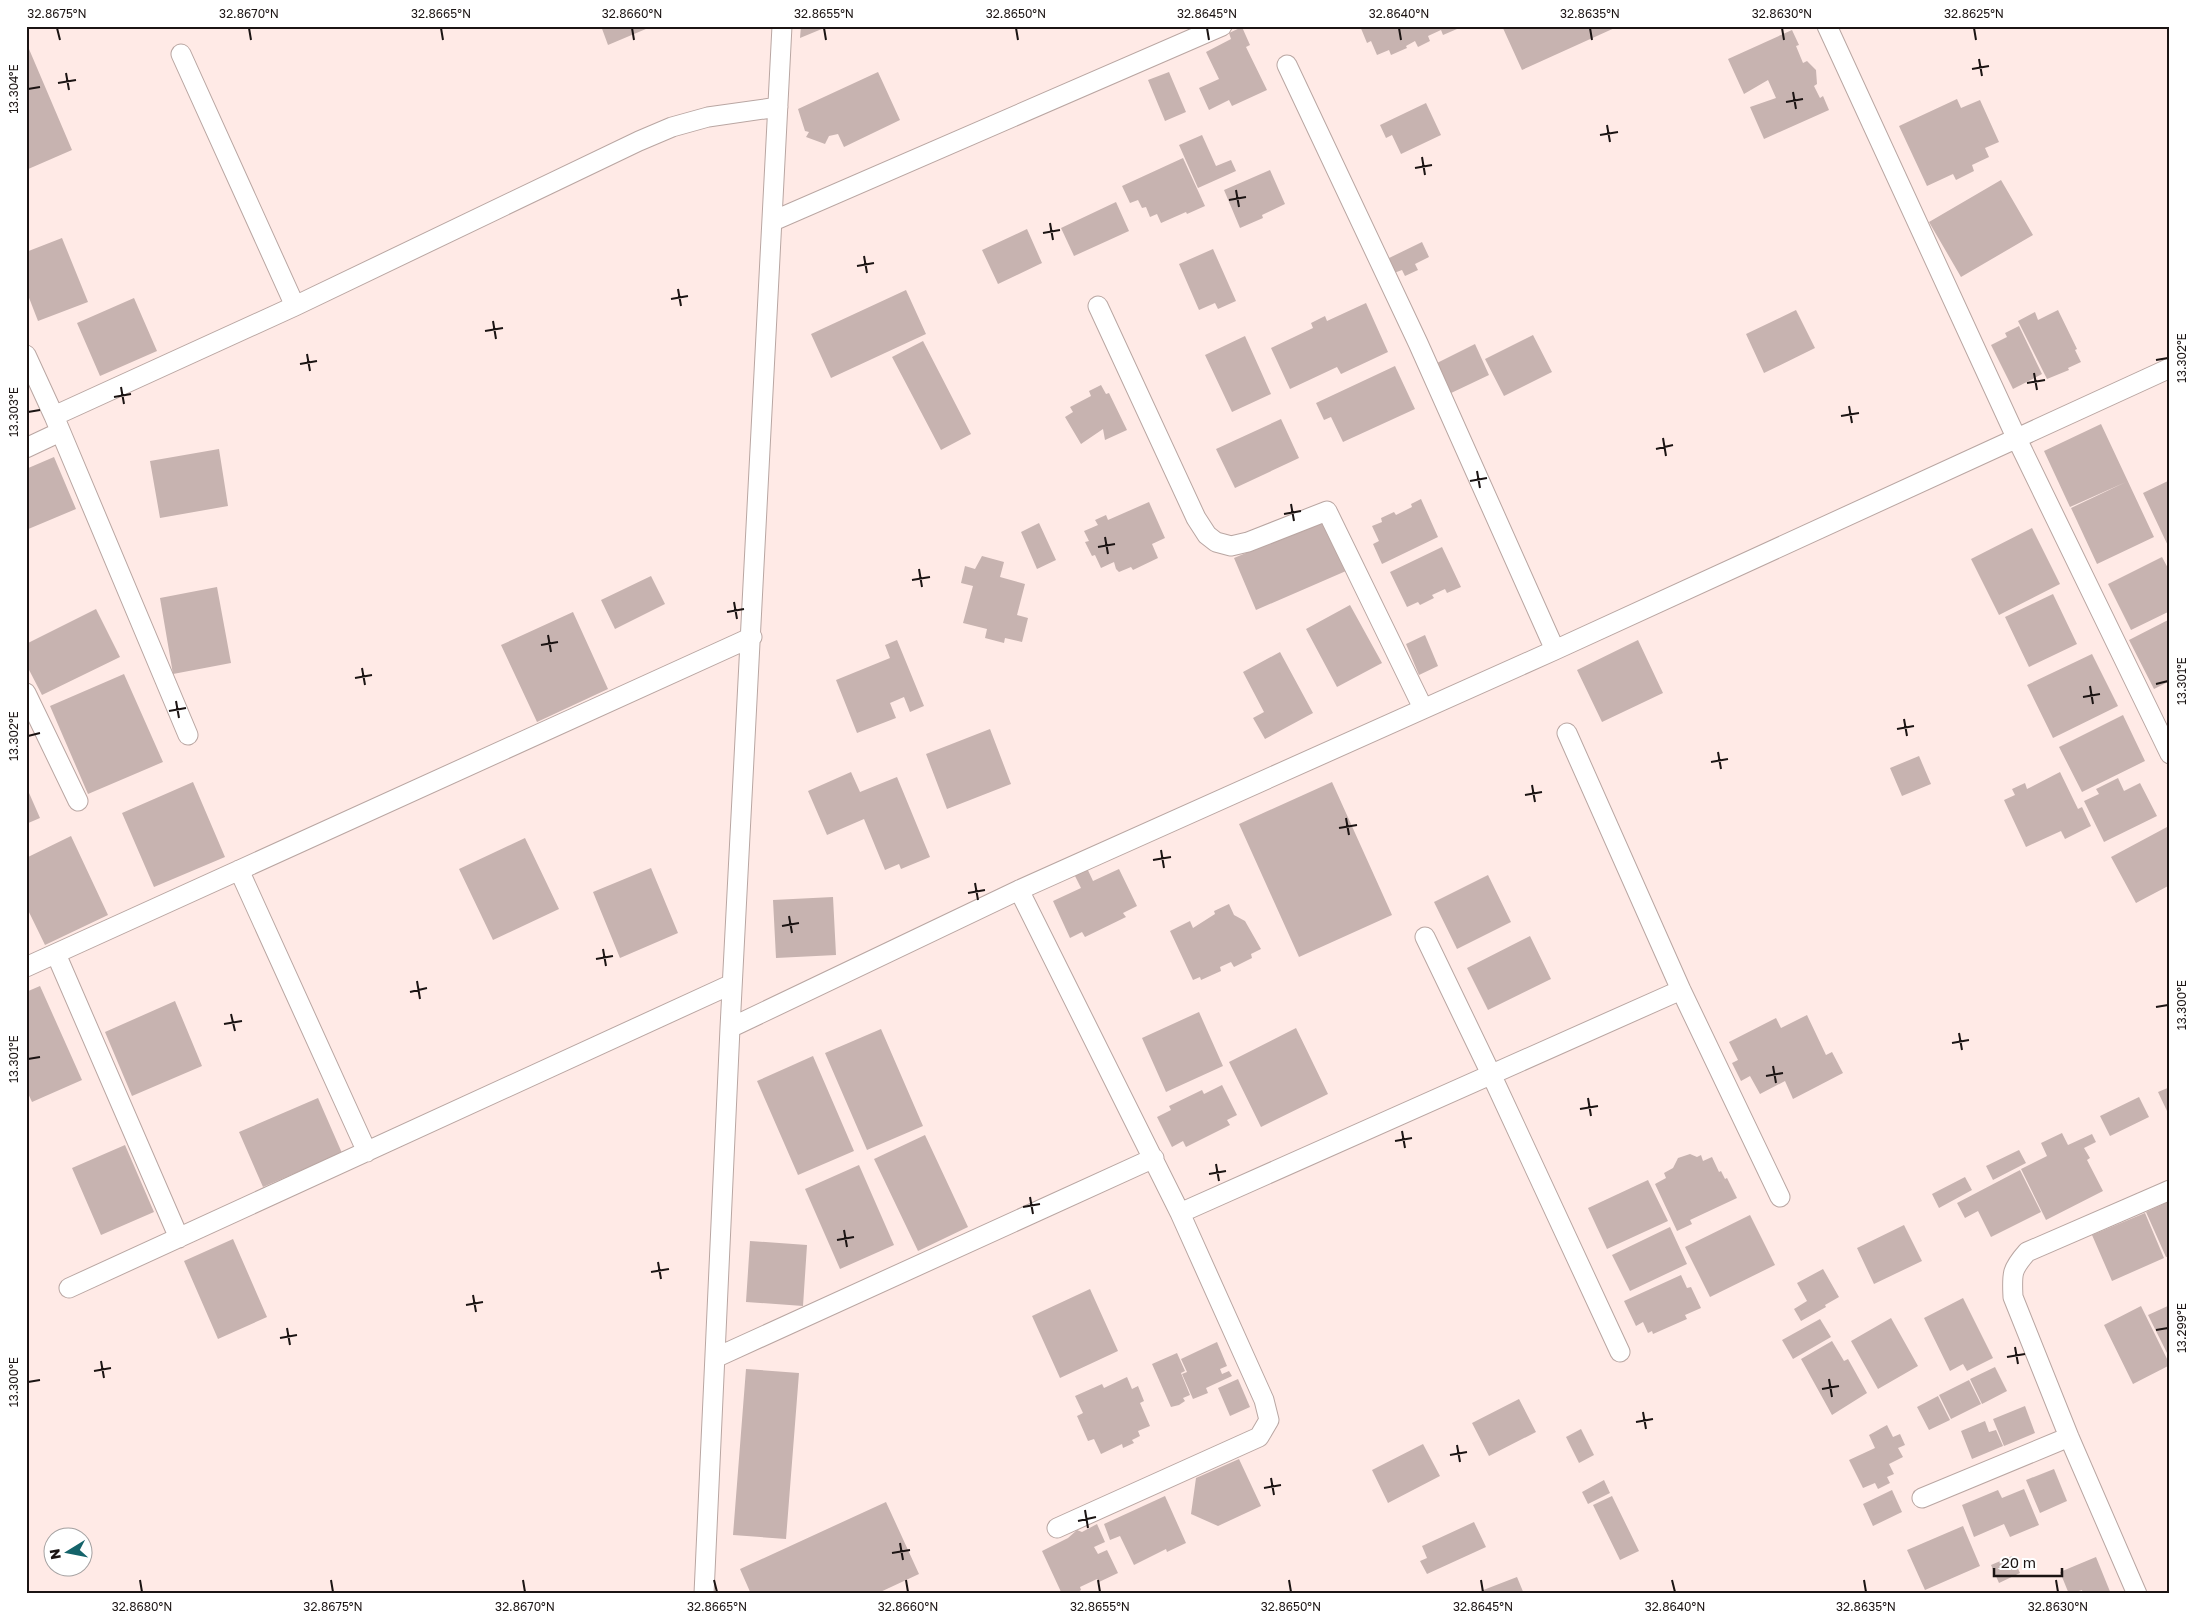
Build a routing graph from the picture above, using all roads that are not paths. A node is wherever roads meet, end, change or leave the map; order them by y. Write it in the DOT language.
graph roads {
  1 [pos="782,26"];
  2 [pos="1222,26"];
  3 [pos="1827,26"];
  4 [pos="181,54"];
  5 [pos="1287,65"];
  6 [pos="778,108"];
  7 [pos="772,221"];
  8 [pos="295,306"];
  9 [pos="1098,306"];
  10 [pos="26,355"];
  11 [pos="2170,368"];
  12 [pos="57,424"];
  13 [pos="2016,437"];
  14 [pos="26,448"];
  15 [pos="752,637"];
  16 [pos="1555,650"];
  17 [pos="26,693"];
  18 [pos="1422,708"];
  19 [pos="1567,733"];
  20 [pos="188,735"];
  21 [pos="2170,754"];
  22 [pos="78,801"];
  23 [pos="239,870"];
  24 [pos="1019,890"];
  25 [pos="1425,937"];
  26 [pos="56,954"];
  27 [pos="26,968"];
  28 [pos="732,984"];
  29 [pos="1682,990"];
  30 [pos="730,1028"];
  31 [pos="1491,1074"];
  32 [pos="366,1152"];
  33 [pos="1154,1158"];
  34 [pos="2170,1190"];
  35 [pos="1780,1197"];
  36 [pos="1180,1213"];
  37 [pos="179,1238"];
  38 [pos="69,1288"];
  39 [pos="1620,1352"];
  40 [pos="716,1358"];
  41 [pos="2069,1437"];
  42 [pos="1922,1498"];
  43 [pos="1057,1528"];
  44 [pos="704,1594"];
  45 [pos="2137,1594"];
  1 -- 6 [label="street"];
  2 -- 7 [label="street"];
  3 -- 13 [label="street"];
  4 -- 8 [label="street"];
  5 -- 16 [label="street"];
  6 -- 7 [label="street"];
  6 -- 8 [label="street"];
  7 -- 15 [label="street"];
  8 -- 12 [label="street"];
  9 -- 18 [label="street"];
  10 -- 12 [label="street"];
  11 -- 13 [label="street"];
  12 -- 14 [label="street"];
  12 -- 20 [label="street"];
  13 -- 16 [label="street"];
  13 -- 21 [label="street"];
  15 -- 23 [label="street"];
  15 -- 28 [label="street"];
  16 -- 18 [label="street"];
  17 -- 22 [label="street"];
  18 -- 24 [label="street"];
  19 -- 29 [label="street"];
  23 -- 26 [label="street"];
  23 -- 32 [label="street"];
  24 -- 30 [label="street"];
  24 -- 33 [label="street"];
  25 -- 31 [label="street"];
  26 -- 27 [label="street"];
  26 -- 37 [label="street"];
  28 -- 30 [label="street"];
  28 -- 32 [label="street"];
  29 -- 31 [label="street"];
  29 -- 35 [label="street"];
  30 -- 40 [label="street"];
  31 -- 36 [label="street"];
  31 -- 39 [label="street"];
  32 -- 37 [label="street"];
  33 -- 36 [label="street"];
  33 -- 40 [label="street"];
  34 -- 41 [label="street"];
  36 -- 43 [label="street"];
  37 -- 38 [label="street"];
  40 -- 44 [label="street"];
  41 -- 42 [label="street"];
  41 -- 45 [label="street"];
}
